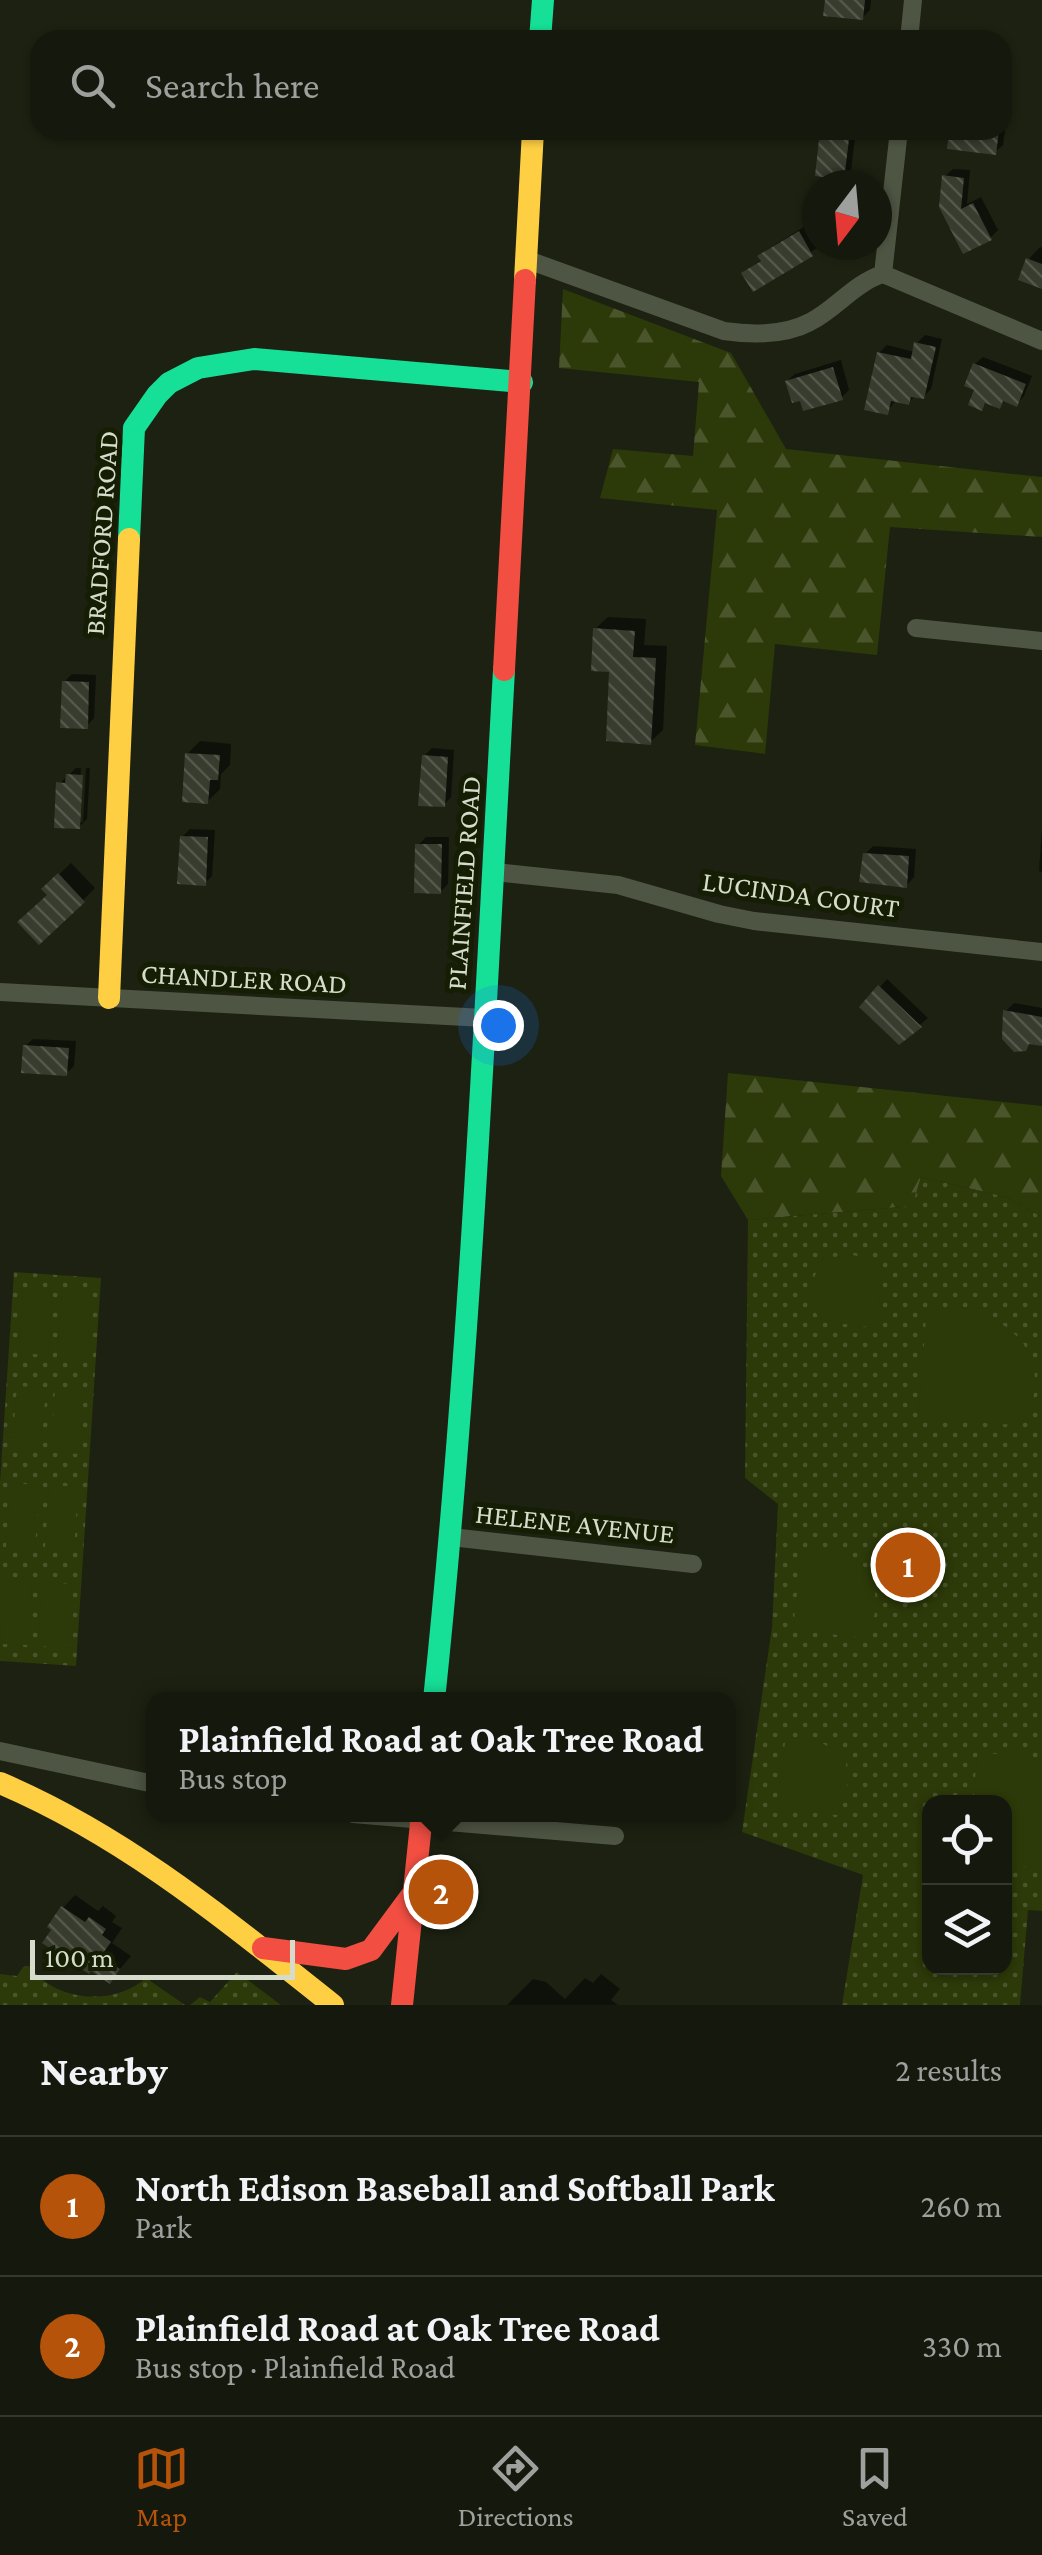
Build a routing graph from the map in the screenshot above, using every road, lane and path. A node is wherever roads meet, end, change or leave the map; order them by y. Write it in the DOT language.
graph roads {
  1 [pos="543,0"];
  2 [pos="914,0"];
  3 [pos="541,30"];
  4 [pos="910,30"];
  5 [pos="534,140"];
  6 [pos="898,140"];
  7 [pos="528,260"];
  8 [pos="883,274"];
  9 [pos="1042,341"];
  10 [pos="522,382"];
  11 [pos="916,628"];
  12 [pos="1042,642"];
  13 [pos="495,872"];
  14 [pos="1042,952"];
  15 [pos="0,992"];
  16 [pos="109,998"];
  17 [pos="484,1018"];
  18 [pos="451,1538"];
  19 [pos="692,1564"];
  20 [pos="435,1692"];
  21 [pos="0,1752"];
  22 [pos="0,1782"];
  23 [pos="146,1782"];
  24 [pos="421,1822"];
  25 [pos="464,1822"];
  26 [pos="615,1836"];
  27 [pos="413,1893"];
  28 [pos="260,1948"];
  29 [pos="332,2005"];
  30 [pos="402,2005"];
  1 -- 3 [label="street"];
  2 -- 4 [label="street"];
  5 -- 7 [label="street, PLAINFIELD ROAD"];
  6 -- 8 [label="street"];
  7 -- 8 [label="street"];
  7 -- 10 [label="street, PLAINFIELD ROAD"];
  8 -- 9 [label="street"];
  10 -- 13 [label="street, PLAINFIELD ROAD"];
  10 -- 16 [label="street, BRADFORD ROAD"];
  11 -- 12 [label="street"];
  13 -- 14 [label="street, LUCINDA COURT"];
  13 -- 17 [label="street, PLAINFIELD ROAD"];
  15 -- 16 [label="street, CHANDLER ROAD"];
  16 -- 17 [label="street, CHANDLER ROAD"];
  17 -- 18 [label="street, PLAINFIELD ROAD"];
  18 -- 19 [label="street, HELENE AVENUE"];
  18 -- 20 [label="street, PLAINFIELD ROAD"];
  21 -- 23 [label="street"];
  22 -- 28 [label="street"];
  24 -- 27 [label="street"];
  25 -- 26 [label="street"];
  27 -- 28 [label="street"];
  27 -- 30 [label="street"];
  28 -- 29 [label="street"];
}
